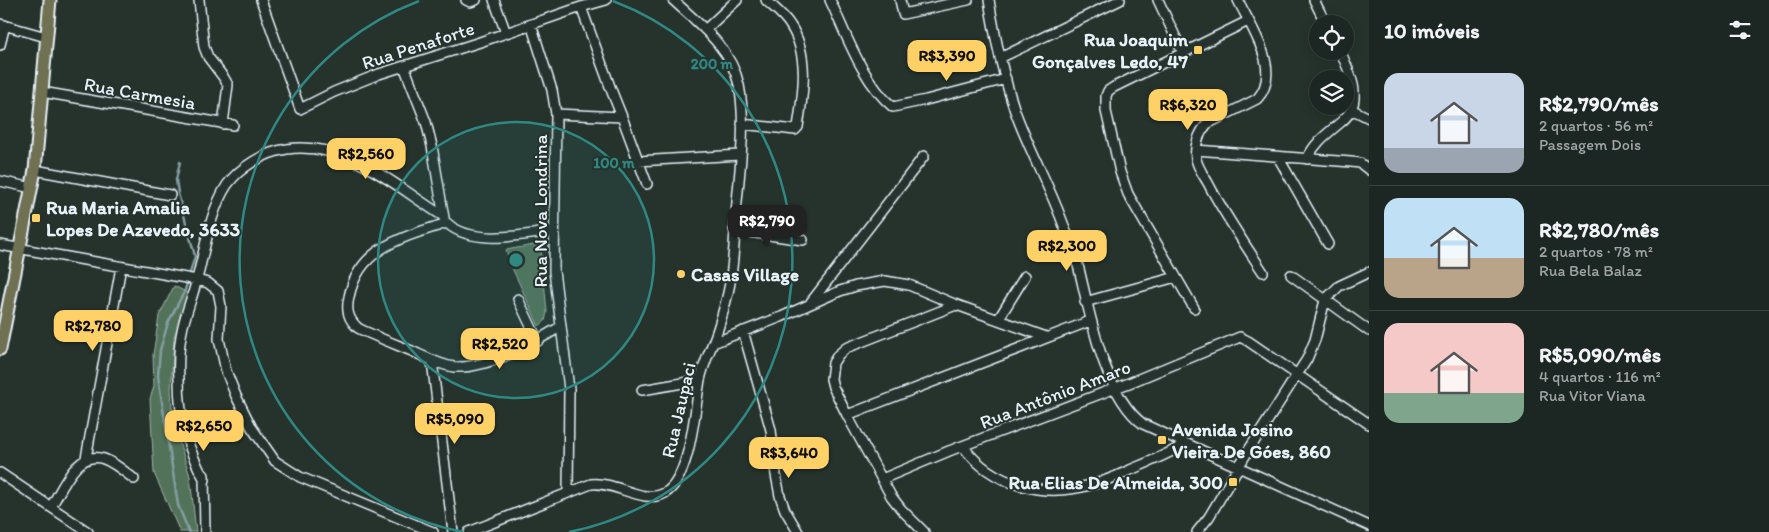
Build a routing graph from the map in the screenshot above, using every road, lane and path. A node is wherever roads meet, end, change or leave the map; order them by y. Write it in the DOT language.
graph roads {
  1 [pos="50,0"];
  2 [pos="199,0"];
  3 [pos="261,0"];
  4 [pos="466,0"];
  5 [pos="476,0"];
  6 [pos="494,0"];
  7 [pos="606,0"];
  8 [pos="673,0"];
  9 [pos="737,0"];
  10 [pos="766,0"];
  11 [pos="830,0"];
  12 [pos="900,0"];
  13 [pos="968,0"];
  14 [pos="989,0"];
  15 [pos="1120,0"];
  16 [pos="1158,0"];
  17 [pos="1238,0"];
  18 [pos="1314,0"];
  19 [pos="581,7"];
  20 [pos="1322,15"];
  21 [pos="1248,21"];
  22 [pos="2,24"];
  23 [pos="531,24"];
  24 [pos="706,30"];
  25 [pos="506,33"];
  26 [pos="46,37"];
  27 [pos="0,45"];
  28 [pos="1183,52"];
  29 [pos="1000,58"];
  30 [pos="404,66"];
  31 [pos="1006,79"];
  32 [pos="42,92"];
  33 [pos="1354,110"];
  34 [pos="556,114"];
  35 [pos="1348,115"];
  36 [pos="622,117"];
  37 [pos="1369,118"];
  38 [pos="223,124"];
  39 [pos="742,124"];
  40 [pos="233,125"];
  41 [pos="1196,150"];
  42 [pos="740,155"];
  43 [pos="924,156"];
  44 [pos="1278,157"];
  45 [pos="1307,159"];
  46 [pos="638,161"];
  47 [pos="35,170"];
  48 [pos="1369,170"];
  49 [pos="0,180"];
  50 [pos="647,184"];
  51 [pos="32,188"];
  52 [pos="170,195"];
  53 [pos="445,219"];
  54 [pos="553,230"];
  55 [pos="734,230"];
  56 [pos="803,240"];
  57 [pos="1328,244"];
  58 [pos="0,245"];
  59 [pos="19,249"];
  60 [pos="121,267"];
  61 [pos="1263,272"];
  62 [pos="1369,272"];
  63 [pos="1291,275"];
  64 [pos="1025,276"];
  65 [pos="1176,277"];
  66 [pos="189,279"];
  67 [pos="518,298"];
  68 [pos="1325,300"];
  69 [pos="1085,302"];
  70 [pos="810,304"];
  71 [pos="956,305"];
  72 [pos="1194,308"];
  73 [pos="998,320"];
  74 [pos="1090,321"];
  75 [pos="560,326"];
  76 [pos="743,331"];
  77 [pos="1369,331"];
  78 [pos="1046,337"];
  79 [pos="538,340"];
  80 [pos="1,341"];
  81 [pos="713,343"];
  82 [pos="432,360"];
  83 [pos="1296,375"];
  84 [pos="700,380"];
  85 [pos="1115,388"];
  86 [pos="642,390"];
  87 [pos="847,415"];
  88 [pos="1369,424"];
  89 [pos="1185,444"];
  90 [pos="963,446"];
  91 [pos="86,458"];
  92 [pos="1238,468"];
  93 [pos="0,473"];
  94 [pos="134,479"];
  95 [pos="882,480"];
  96 [pos="568,492"];
  97 [pos="50,507"];
  98 [pos="1369,526"];
  99 [pos="88,532"];
  100 [pos="206,532"];
  101 [pos="432,532"];
  102 [pos="453,532"];
  103 [pos="469,532"];
  104 [pos="798,532"];
  105 [pos="924,532"];
  106 [pos="1197,532"];
  1 -- 26 [label="main road"];
  2 -- 38 [label="street"];
  3 -- 30 [label="street, Rua Penaforte"];
  4 -- 5 [label="street"];
  6 -- 25 [label="street"];
  7 -- 19 [label="street, Rua Penaforte"];
  8 -- 24 [label="street, Rua Jaupaci"];
  9 -- 24 [label="street"];
  10 -- 39 [label="street"];
  11 -- 31 [label="street"];
  12 -- 13 [label="street"];
  14 -- 29 [label="street"];
  15 -- 29 [label="street"];
  16 -- 28 [label="street"];
  17 -- 21 [label="street"];
  18 -- 20 [label="street"];
  19 -- 23 [label="street, Rua Penaforte"];
  19 -- 36 [label="street"];
  21 -- 28 [label="street"];
  21 -- 41 [label="street"];
  22 -- 26 [label="street"];
  22 -- 27 [label="street"];
  23 -- 25 [label="street, Rua Penaforte"];
  23 -- 34 [label="street, Rua Nova Londrina"];
  24 -- 39 [label="street, Rua Jaupaci"];
  25 -- 30 [label="street, Rua Penaforte"];
  26 -- 32 [label="main road"];
  28 -- 65 [label="street"];
  29 -- 31 [label="street"];
  30 -- 53 [label="street"];
  31 -- 69 [label="street"];
  32 -- 38 [label="street, Rua Carmesia"];
  32 -- 47 [label="main road"];
  33 -- 37 [label="street"];
  34 -- 36 [label="street"];
  34 -- 54 [label="street, Rua Nova Londrina"];
  35 -- 45 [label="street"];
  36 -- 46 [label="street"];
  38 -- 40 [label="street, Rua Carmesia"];
  39 -- 42 [label="street, Rua Jaupaci"];
  41 -- 44 [label="street"];
  41 -- 61 [label="street"];
  42 -- 46 [label="street"];
  42 -- 55 [label="street, Rua Jaupaci"];
  43 -- 70 [label="street"];
  44 -- 45 [label="street"];
  44 -- 57 [label="street"];
  45 -- 48 [label="street"];
  46 -- 50 [label="street"];
  47 -- 51 [label="main road"];
  47 -- 52 [label="street"];
  49 -- 51 [label="street"];
  51 -- 59 [label="main road"];
  53 -- 54 [label="street"];
  53 -- 66 [label="street"];
  53 -- 82 [label="street"];
  54 -- 75 [label="street, Rua Nova Londrina"];
  55 -- 56 [label="street"];
  55 -- 81 [label="street, Rua Jaupaci"];
  58 -- 59 [label="street"];
  59 -- 60 [label="street"];
  59 -- 80 [label="main road"];
  60 -- 66 [label="street"];
  60 -- 91 [label="street"];
  62 -- 68 [label="street"];
  63 -- 68 [label="street"];
  64 -- 73 [label="street"];
  65 -- 69 [label="street"];
  65 -- 72 [label="street"];
  66 -- 100 [label="street"];
  66 -- 101 [label="street"];
  67 -- 79 [label="street"];
  68 -- 77 [label="street"];
  68 -- 83 [label="street"];
  69 -- 74 [label="street"];
  70 -- 71 [label="street"];
  70 -- 76 [label="street"];
  71 -- 73 [label="street"];
  71 -- 87 [label="street"];
  73 -- 78 [label="street"];
  74 -- 78 [label="street"];
  74 -- 85 [label="street"];
  75 -- 79 [label="street"];
  75 -- 96 [label="street, Rua Nova Londrina"];
  76 -- 81 [label="street"];
  76 -- 104 [label="street"];
  78 -- 87 [label="street"];
  79 -- 82 [label="street"];
  81 -- 84 [label="street, Rua Jaupaci"];
  82 -- 102 [label="street"];
  83 -- 85 [label="street, Rua Antônio Amaro"];
  83 -- 88 [label="street"];
  83 -- 92 [label="street"];
  84 -- 86 [label="street"];
  84 -- 96 [label="street, Rua Jaupaci"];
  85 -- 89 [label="street"];
  85 -- 90 [label="street, Rua Antônio Amaro"];
  87 -- 95 [label="street"];
  89 -- 90 [label="street"];
  89 -- 92 [label="street"];
  90 -- 95 [label="street, Rua Antônio Amaro"];
  91 -- 94 [label="street"];
  91 -- 97 [label="street"];
  92 -- 98 [label="street"];
  92 -- 106 [label="street"];
  93 -- 97 [label="street"];
  95 -- 105 [label="street"];
  96 -- 103 [label="street, Rua Jaupaci"];
  97 -- 99 [label="street"];
}
